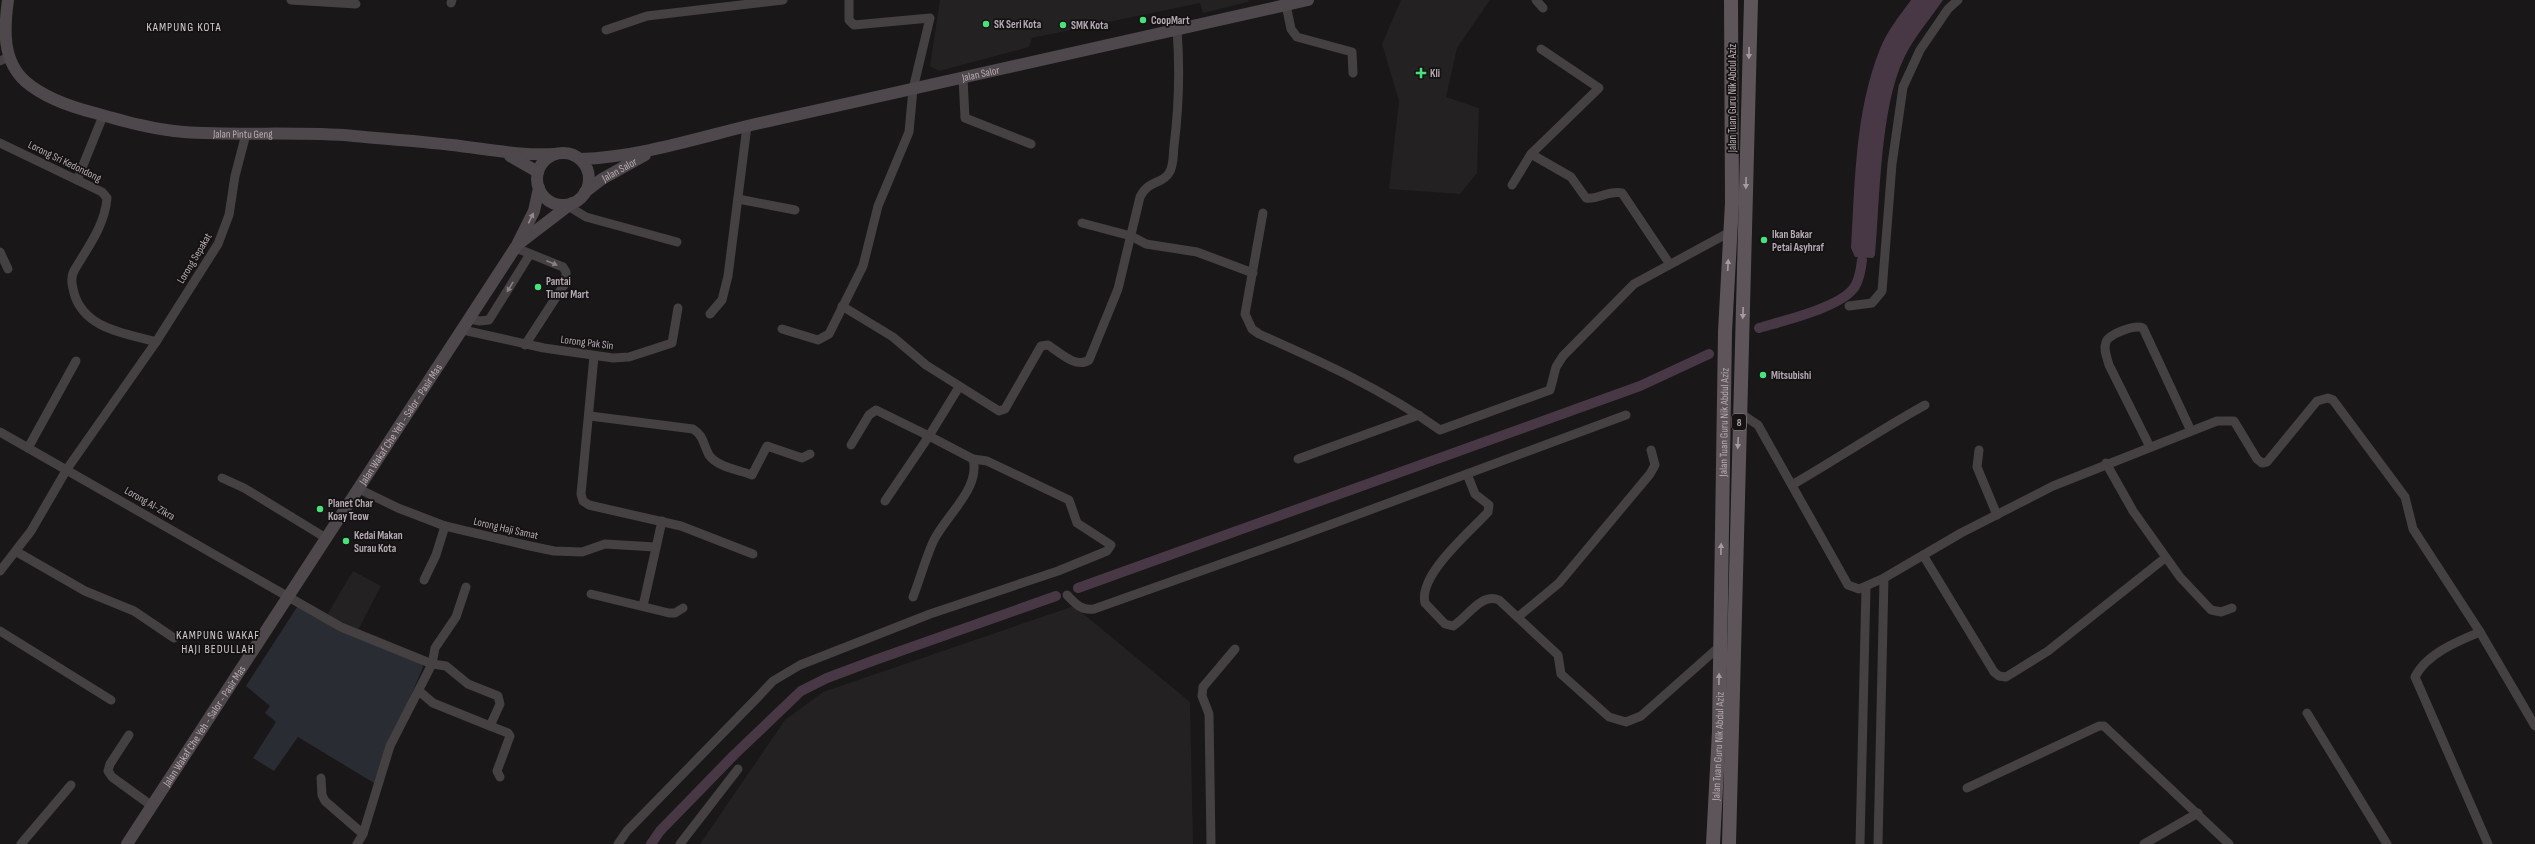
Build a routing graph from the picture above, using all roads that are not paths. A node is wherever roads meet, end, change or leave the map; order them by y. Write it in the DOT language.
graph roads {
  1 [pos="8,0"];
  2 [pos="291,0"];
  3 [pos="783,0"];
  4 [pos="849,0"];
  5 [pos="1308,0"];
  6 [pos="1536,0"];
  7 [pos="1731,0"];
  8 [pos="1749,0"];
  9 [pos="1958,0"];
  10 [pos="356,4"];
  11 [pos="1286,5"];
  12 [pos="1543,8"];
  13 [pos="1177,29"];
  14 [pos="606,30"];
  15 [pos="1541,49"];
  16 [pos="5,59"];
  17 [pos="1353,73"];
  18 [pos="963,78"];
  19 [pos="914,89"];
  20 [pos="103,116"];
  21 [pos="747,126"];
  22 [pos="246,134"];
  23 [pos="1031,144"];
  24 [pos="1,146"];
  25 [pos="654,150"];
  26 [pos="503,153"];
  27 [pos="555,154"];
  28 [pos="1531,154"];
  29 [pos="580,159"];
  30 [pos="538,172"];
  31 [pos="77,180"];
  32 [pos="1512,185"];
  33 [pos="539,188"];
  34 [pos="585,192"];
  35 [pos="738,199"];
  36 [pos="570,204"];
  37 [pos="795,210"];
  38 [pos="1263,213"];
  39 [pos="1082,223"];
  40 [pos="1730,232"];
  41 [pos="1131,236"];
  42 [pos="677,242"];
  43 [pos="517,247"];
  44 [pos="0,252"];
  45 [pos="530,254"];
  46 [pos="1669,264"];
  47 [pos="8,269"];
  48 [pos="1253,273"];
  49 [pos="842,306"];
  50 [pos="1849,306"];
  51 [pos="678,308"];
  52 [pos="710,314"];
  53 [pos="470,319"];
  54 [pos="782,329"];
  55 [pos="463,330"];
  56 [pos="156,342"];
  57 [pos="525,344"];
  58 [pos="594,356"];
  59 [pos="76,361"];
  60 [pos="959,387"];
  61 [pos="1925,405"];
  62 [pos="1740,413"];
  63 [pos="1419,415"];
  64 [pos="1626,415"];
  65 [pos="590,416"];
  66 [pos="2191,431"];
  67 [pos="0,432"];
  68 [pos="929,436"];
  69 [pos="852,445"];
  70 [pos="2150,447"];
  71 [pos="28,448"];
  72 [pos="1651,450"];
  73 [pos="1979,450"];
  74 [pos="810,454"];
  75 [pos="973,459"];
  76 [pos="1298,459"];
  77 [pos="2106,463"];
  78 [pos="67,469"];
  79 [pos="1467,474"];
  80 [pos="222,478"];
  81 [pos="1792,485"];
  82 [pos="359,489"];
  83 [pos="885,501"];
  84 [pos="1997,515"];
  85 [pos="662,521"];
  86 [pos="445,526"];
  87 [pos="326,538"];
  88 [pos="655,547"];
  89 [pos="17,552"];
  90 [pos="753,554"];
  91 [pos="1923,555"];
  92 [pos="2165,558"];
  93 [pos="0,571"];
  94 [pos="1884,578"];
  95 [pos="424,580"];
  96 [pos="466,587"];
  97 [pos="1866,587"];
  98 [pos="591,594"];
  99 [pos="1067,595"];
  100 [pos="913,597"];
  101 [pos="288,598"];
  102 [pos="643,606"];
  103 [pos="683,608"];
  104 [pos="2232,608"];
  105 [pos="1518,617"];
  106 [pos="0,631"];
  107 [pos="2480,632"];
  108 [pos="174,638"];
  109 [pos="1720,646"];
  110 [pos="1235,649"];
  111 [pos="432,664"];
  112 [pos="419,691"];
  113 [pos="111,700"];
  114 [pos="2307,713"];
  115 [pos="490,726"];
  116 [pos="2535,726"];
  117 [pos="129,734"];
  118 [pos="738,769"];
  119 [pos="500,777"];
  120 [pos="321,778"];
  121 [pos="71,785"];
  122 [pos="1966,788"];
  123 [pos="152,806"];
  124 [pos="2198,813"];
  125 [pos="362,834"];
  126 [pos="21,844"];
  127 [pos="127,844"];
  128 [pos="357,844"];
  129 [pos="618,844"];
  130 [pos="680,844"];
  131 [pos="1211,844"];
  132 [pos="1713,844"];
  133 [pos="1729,844"];
  134 [pos="1860,844"];
  135 [pos="1878,844"];
  136 [pos="2144,844"];
  137 [pos="2229,844"];
  138 [pos="2386,844"];
  139 [pos="2488,844"];
  1 -- 16 [label="main road, Jalan Pintu Geng"];
  2 -- 10 [label="street"];
  3 -- 14 [label="street"];
  4 -- 19 [label="street"];
  5 -- 11 [label="main road, Jalan Salor"];
  6 -- 12 [label="street"];
  7 -- 40 [label="main road, Jalan Tuan Guru Nik Abdul Aziz / 8"];
  8 -- 62 [label="main road, Jalan Tuan Guru Nik Abdul Aziz / 8, one-way"];
  9 -- 50 [label="street"];
  11 -- 13 [label="main road, Jalan Salor"];
  11 -- 17 [label="street"];
  13 -- 18 [label="main road, Jalan Salor"];
  13 -- 41 [label="street"];
  15 -- 28 [label="street"];
  16 -- 20 [label="main road, Jalan Pintu Geng"];
  18 -- 19 [label="main road, Jalan Salor"];
  18 -- 23 [label="street"];
  19 -- 21 [label="main road, Jalan Salor"];
  19 -- 49 [label="street"];
  20 -- 22 [label="main road, Jalan Pintu Geng"];
  20 -- 31 [label="street"];
  21 -- 25 [label="main road, Jalan Salor"];
  21 -- 35 [label="street"];
  22 -- 26 [label="main road, Jalan Pintu Geng"];
  22 -- 56 [label="street, Lorong Sepakat"];
  24 -- 31 [label="street, Lorong Sri Kedondong"];
  25 -- 29 [label="main road, Jalan Salor"];
  25 -- 34 [label="main road, Jalan Salor"];
  26 -- 27 [label="main road, Jalan Pintu Geng"];
  26 -- 30 [label="main road"];
  27 -- 29 [label="main road"];
  27 -- 30 [label="main road"];
  28 -- 32 [label="street"];
  28 -- 46 [label="street"];
  29 -- 34 [label="main road"];
  30 -- 33 [label="main road"];
  31 -- 56 [label="street, Lorong Sri Kedondong"];
  33 -- 36 [label="main road"];
  43 -- 33 [label="main road, Jalan Wakaf Che Yeh - Salor - Pasir Mas, one-way"];
  34 -- 36 [label="main road"];
  35 -- 37 [label="street"];
  35 -- 52 [label="street"];
  36 -- 42 [label="street"];
  36 -- 43 [label="main road, Jalan Wakaf Che Yeh - Salor - Pasir Mas"];
  38 -- 48 [label="street"];
  39 -- 41 [label="street"];
  40 -- 46 [label="street"];
  109 -- 40 [label="main road, Jalan Tuan Guru Nik Abdul Aziz / 8, one-way"];
  41 -- 48 [label="street"];
  41 -- 60 [label="street"];
  43 -- 45 [label="street"];
  43 -- 53 [label="main road, Jalan Wakaf Che Yeh - Salor - Pasir Mas"];
  44 -- 47 [label="street"];
  45 -- 53 [label="street, one-way"];
  45 -- 57 [label="street, one-way"];
  46 -- 63 [label="street"];
  48 -- 63 [label="street"];
  49 -- 54 [label="street"];
  49 -- 60 [label="street"];
  51 -- 58 [label="street, Lorong Pak Sin"];
  53 -- 55 [label="main road, Jalan Wakaf Che Yeh - Salor - Pasir Mas"];
  55 -- 57 [label="street, Lorong Pak Sin"];
  55 -- 82 [label="main road, Jalan Wakaf Che Yeh - Salor - Pasir Mas"];
  56 -- 78 [label="street, Lorong Sepakat"];
  57 -- 58 [label="street, Lorong Pak Sin"];
  58 -- 65 [label="street"];
  59 -- 71 [label="street"];
  60 -- 68 [label="street"];
  61 -- 81 [label="street"];
  62 -- 81 [label="street"];
  62 -- 133 [label="main road, Jalan Tuan Guru Nik Abdul Aziz / 8, one-way"];
  63 -- 76 [label="street"];
  64 -- 79 [label="street"];
  65 -- 74 [label="street"];
  65 -- 85 [label="street"];
  66 -- 70 [label="street"];
  66 -- 70 [label="street"];
  66 -- 107 [label="street"];
  67 -- 71 [label="street, Lorong Al-Zikra"];
  68 -- 69 [label="street"];
  68 -- 75 [label="street"];
  68 -- 83 [label="street"];
  70 -- 77 [label="street"];
  71 -- 78 [label="street, Lorong Al-Zikra"];
  72 -- 105 [label="street"];
  73 -- 84 [label="street"];
  75 -- 100 [label="street"];
  75 -- 129 [label="street"];
  77 -- 84 [label="street"];
  77 -- 92 [label="street"];
  78 -- 89 [label="street, Lorong Sepakat"];
  78 -- 101 [label="street, Lorong Al-Zikra"];
  79 -- 99 [label="street"];
  79 -- 105 [label="street"];
  80 -- 87 [label="street"];
  81 -- 97 [label="street"];
  82 -- 86 [label="street, Lorong Haji Samat"];
  82 -- 87 [label="main road, Jalan Wakaf Che Yeh - Salor - Pasir Mas"];
  84 -- 91 [label="street"];
  85 -- 88 [label="street"];
  85 -- 90 [label="street"];
  86 -- 88 [label="street, Lorong Haji Samat"];
  86 -- 95 [label="street"];
  87 -- 101 [label="main road, Jalan Wakaf Che Yeh - Salor - Pasir Mas"];
  88 -- 102 [label="street"];
  89 -- 93 [label="street, Lorong Sepakat"];
  89 -- 108 [label="street"];
  91 -- 92 [label="street"];
  91 -- 94 [label="street"];
  92 -- 104 [label="street"];
  94 -- 97 [label="street"];
  94 -- 135 [label="street"];
  96 -- 111 [label="street"];
  97 -- 134 [label="street"];
  98 -- 102 [label="street"];
  101 -- 111 [label="street, Lorong Al-Zikra"];
  101 -- 123 [label="main road, Jalan Wakaf Che Yeh - Salor - Pasir Mas"];
  102 -- 103 [label="street"];
  105 -- 109 [label="street"];
  106 -- 113 [label="street"];
  107 -- 116 [label="street"];
  107 -- 139 [label="street"];
  132 -- 109 [label="main road, Jalan Tuan Guru Nik Abdul Aziz / 8, one-way"];
  110 -- 131 [label="street"];
  111 -- 112 [label="street"];
  111 -- 115 [label="street, Lorong Al-Zikra"];
  112 -- 115 [label="street"];
  112 -- 125 [label="street"];
  114 -- 138 [label="street"];
  115 -- 119 [label="street"];
  117 -- 123 [label="street"];
  118 -- 130 [label="street"];
  120 -- 125 [label="street"];
  121 -- 126 [label="street"];
  122 -- 124 [label="street"];
  123 -- 127 [label="main road, Jalan Wakaf Che Yeh - Salor - Pasir Mas"];
  124 -- 136 [label="street"];
  124 -- 137 [label="street"];
  125 -- 128 [label="street"];
}
